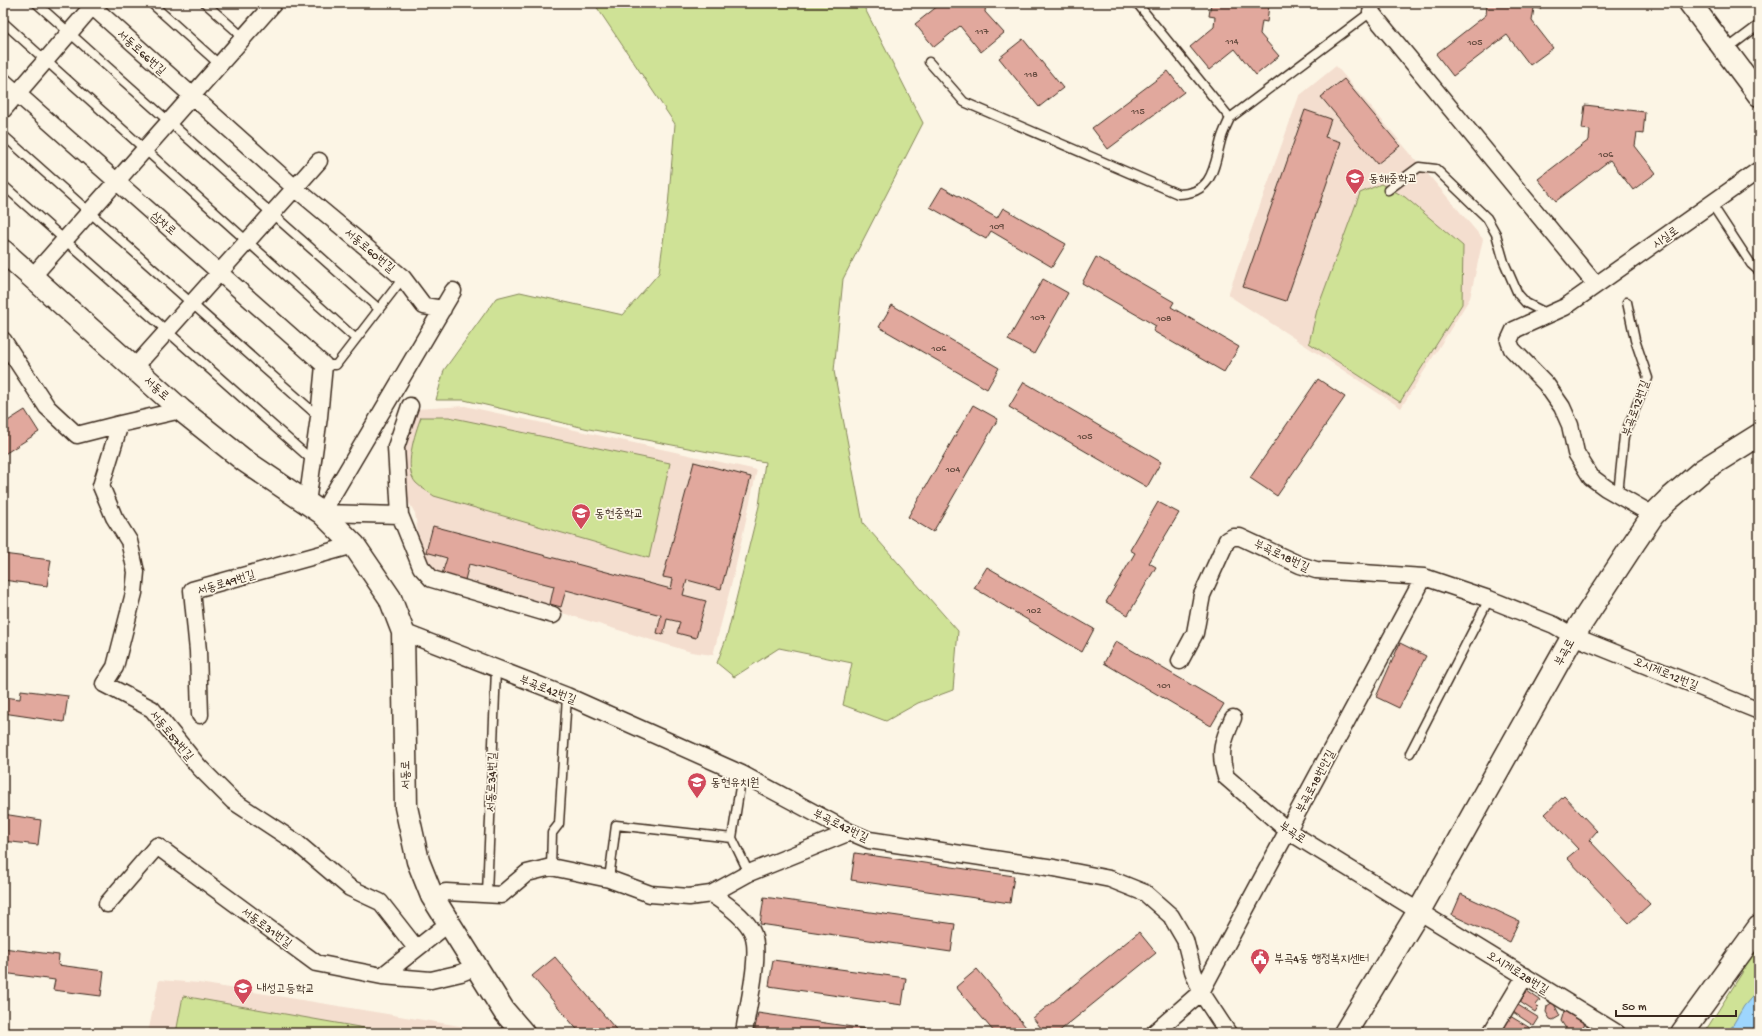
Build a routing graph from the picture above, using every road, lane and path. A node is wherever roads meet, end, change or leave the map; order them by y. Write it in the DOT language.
graph roads {
  1 [pos="36,3"];
  2 [pos="151,3"];
  3 [pos="205,3"];
  4 [pos="1137,3"];
  5 [pos="1690,3"];
  6 [pos="92,4"];
  7 [pos="267,6"];
  8 [pos="1375,7"];
  9 [pos="3,22"];
  10 [pos="1759,25"];
  11 [pos="70,33"];
  12 [pos="244,38"];
  13 [pos="1726,50"];
  14 [pos="46,60"];
  15 [pos="930,62"];
  16 [pos="220,65"];
  17 [pos="3,81"];
  18 [pos="17,94"];
  19 [pos="1759,95"];
  20 [pos="192,97"];
  21 [pos="3,110"];
  22 [pos="1230,118"];
  23 [pos="170,122"];
  24 [pos="3,135"];
  25 [pos="145,150"];
  26 [pos="319,161"];
  27 [pos="1759,170"];
  28 [pos="117,182"];
  29 [pos="3,185"];
  30 [pos="295,188"];
  31 [pos="1388,190"];
  32 [pos="1711,203"];
  33 [pos="89,213"];
  34 [pos="272,214"];
  35 [pos="65,240"];
  36 [pos="248,242"];
  37 [pos="3,250"];
  38 [pos="1759,271"];
  39 [pos="220,272"];
  40 [pos="32,277"];
  41 [pos="403,278"];
  42 [pos="1596,285"];
  43 [pos="453,291"];
  44 [pos="1627,302"];
  45 [pos="192,304"];
  46 [pos="379,309"];
  47 [pos="443,309"];
  48 [pos="1549,315"];
  49 [pos="168,331"];
  50 [pos="356,339"];
  51 [pos="3,340"];
  52 [pos="324,365"];
  53 [pos="134,368"];
  54 [pos="410,406"];
  55 [pos="181,410"];
  56 [pos="319,417"];
  57 [pos="120,424"];
  58 [pos="1759,435"];
  59 [pos="313,462"];
  60 [pos="1618,494"];
  61 [pos="314,508"];
  62 [pos="400,515"];
  63 [pos="1653,515"];
  64 [pos="354,545"];
  65 [pos="1424,577"];
  66 [pos="1489,599"];
  67 [pos="553,615"];
  68 [pos="403,632"];
  69 [pos="1572,636"];
  70 [pos="1180,660"];
  71 [pos="496,669"];
  72 [pos="567,696"];
  73 [pos="1759,711"];
  74 [pos="200,715"];
  75 [pos="1233,718"];
  76 [pos="1410,753"];
  77 [pos="742,774"];
  78 [pos="1288,831"];
  79 [pos="850,832"];
  80 [pos="732,838"];
  81 [pos="551,867"];
  82 [pos="749,873"];
  83 [pos="609,879"];
  84 [pos="487,894"];
  85 [pos="711,894"];
  86 [pos="432,896"];
  87 [pos="106,904"];
  88 [pos="1419,911"];
  89 [pos="449,924"];
  90 [pos="1759,927"];
  91 [pos="416,948"];
  92 [pos="476,968"];
  93 [pos="382,976"];
  94 [pos="1525,976"];
  95 [pos="1201,992"];
  96 [pos="523,1033"];
  97 [pos="744,1033"];
  98 [pos="1154,1033"];
  99 [pos="1228,1033"];
  100 [pos="1344,1033"];
  101 [pos="1491,1033"];
  102 [pos="1617,1033"];
  103 [pos="1682,1033"];
  1 -- 11 [label="lane"];
  2 -- 16 [label="lane"];
  3 -- 12 [label="lane"];
  4 -- 22 [label="lane"];
  5 -- 13 [label="main road"];
  6 -- 11 [label="street"];
  6 -- 20 [label="street, 서동로66번길"];
  7 -- 12 [label="street"];
  8 -- 22 [label="lane"];
  8 -- 42 [label="street"];
  9 -- 14 [label="lane"];
  10 -- 13 [label="lane"];
  11 -- 14 [label="street"];
  11 -- 23 [label="lane"];
  12 -- 16 [label="street"];
  13 -- 19 [label="main road"];
  14 -- 18 [label="street"];
  14 -- 25 [label="lane"];
  15 -- 22 [label="lane"];
  16 -- 20 [label="street"];
  17 -- 18 [label="street, 삼차로"];
  18 -- 21 [label="street"];
  18 -- 28 [label="street, 삼차로"];
  20 -- 23 [label="street"];
  20 -- 30 [label="street, 서동로60번길"];
  23 -- 25 [label="street"];
  23 -- 34 [label="lane"];
  24 -- 33 [label="lane"];
  25 -- 28 [label="street"];
  25 -- 36 [label="lane"];
  26 -- 30 [label="street"];
  27 -- 32 [label="street, 시실로"];
  28 -- 33 [label="street"];
  28 -- 39 [label="street, 삼차로"];
  29 -- 35 [label="lane"];
  30 -- 34 [label="street"];
  30 -- 41 [label="street, 서동로60번길"];
  31 -- 48 [label="lane"];
  32 -- 38 [label="lane"];
  32 -- 42 [label="street, 시실로"];
  33 -- 35 [label="street"];
  33 -- 45 [label="lane"];
  34 -- 36 [label="street"];
  34 -- 46 [label="lane"];
  35 -- 40 [label="street"];
  35 -- 49 [label="lane"];
  36 -- 39 [label="street"];
  36 -- 50 [label="lane"];
  37 -- 40 [label="main road, 서동로"];
  39 -- 45 [label="street"];
  39 -- 52 [label="street, 삼차로"];
  40 -- 53 [label="main road, 서동로"];
  41 -- 46 [label="lane"];
  41 -- 47 [label="street, 서동로60번길"];
  42 -- 48 [label="street, 시실로"];
  43 -- 47 [label="street"];
  44 -- 60 [label="lane, 부곡로12번길"];
  45 -- 49 [label="street"];
  45 -- 56 [label="lane"];
  46 -- 50 [label="lane"];
  47 -- 61 [label="street"];
  48 -- 60 [label="street"];
  49 -- 53 [label="street"];
  49 -- 59 [label="lane"];
  50 -- 52 [label="lane"];
  51 -- 57 [label="street"];
  52 -- 56 [label="street"];
  53 -- 55 [label="main road, 서동로"];
  54 -- 62 [label="street"];
  55 -- 57 [label="street"];
  55 -- 61 [label="main road, 서동로"];
  56 -- 59 [label="street"];
  57 -- 91 [label="street, 서동로57번길"];
  58 -- 63 [label="main road, 부곡로"];
  59 -- 61 [label="street"];
  60 -- 63 [label="street"];
  61 -- 62 [label="street"];
  61 -- 64 [label="main road, 서동로"];
  62 -- 67 [label="street"];
  63 -- 69 [label="main road, 부곡로"];
  64 -- 68 [label="main road, 서동로"];
  64 -- 74 [label="street, 서동로49번길"];
  65 -- 66 [label="street, 부곡로18번길"];
  65 -- 70 [label="street, 부곡로18번길"];
  65 -- 78 [label="street, 부곡로18번안길"];
  66 -- 69 [label="street, 부곡로18번길"];
  66 -- 76 [label="lane"];
  68 -- 71 [label="street, 부곡로42번길"];
  68 -- 86 [label="main road, 서동로"];
  69 -- 73 [label="street, 오시게로12번길"];
  69 -- 88 [label="main road, 부곡로"];
  71 -- 72 [label="street, 부곡로42번길"];
  71 -- 84 [label="lane, 서동로34번길"];
  72 -- 77 [label="street, 부곡로42번길"];
  72 -- 81 [label="lane"];
  75 -- 78 [label="street, 부곡로"];
  77 -- 79 [label="street, 부곡로42번길"];
  77 -- 80 [label="lane"];
  78 -- 88 [label="street, 부곡로"];
  78 -- 95 [label="street, 부곡로18번안길"];
  79 -- 82 [label="street"];
  79 -- 95 [label="street, 부곡로42번길"];
  80 -- 82 [label="lane"];
  80 -- 83 [label="lane"];
  81 -- 83 [label="street"];
  81 -- 84 [label="street"];
  82 -- 85 [label="street"];
  83 -- 85 [label="street"];
  84 -- 86 [label="street"];
  85 -- 97 [label="street"];
  86 -- 89 [label="main road, 서동로"];
  87 -- 93 [label="street, 서동로31번길"];
  88 -- 94 [label="street, 오시게로28번길"];
  88 -- 100 [label="main road, 부곡로"];
  89 -- 91 [label="street"];
  89 -- 92 [label="main road, 서동로"];
  90 -- 103 [label="main road"];
  91 -- 93 [label="street"];
  92 -- 93 [label="street"];
  92 -- 96 [label="main road, 서동로"];
  94 -- 101 [label="street"];
  94 -- 102 [label="street, 오시게로28번길"];
  95 -- 98 [label="street, 부곡로18번안길"];
  95 -- 99 [label="street, 부곡로42번길"];
}
